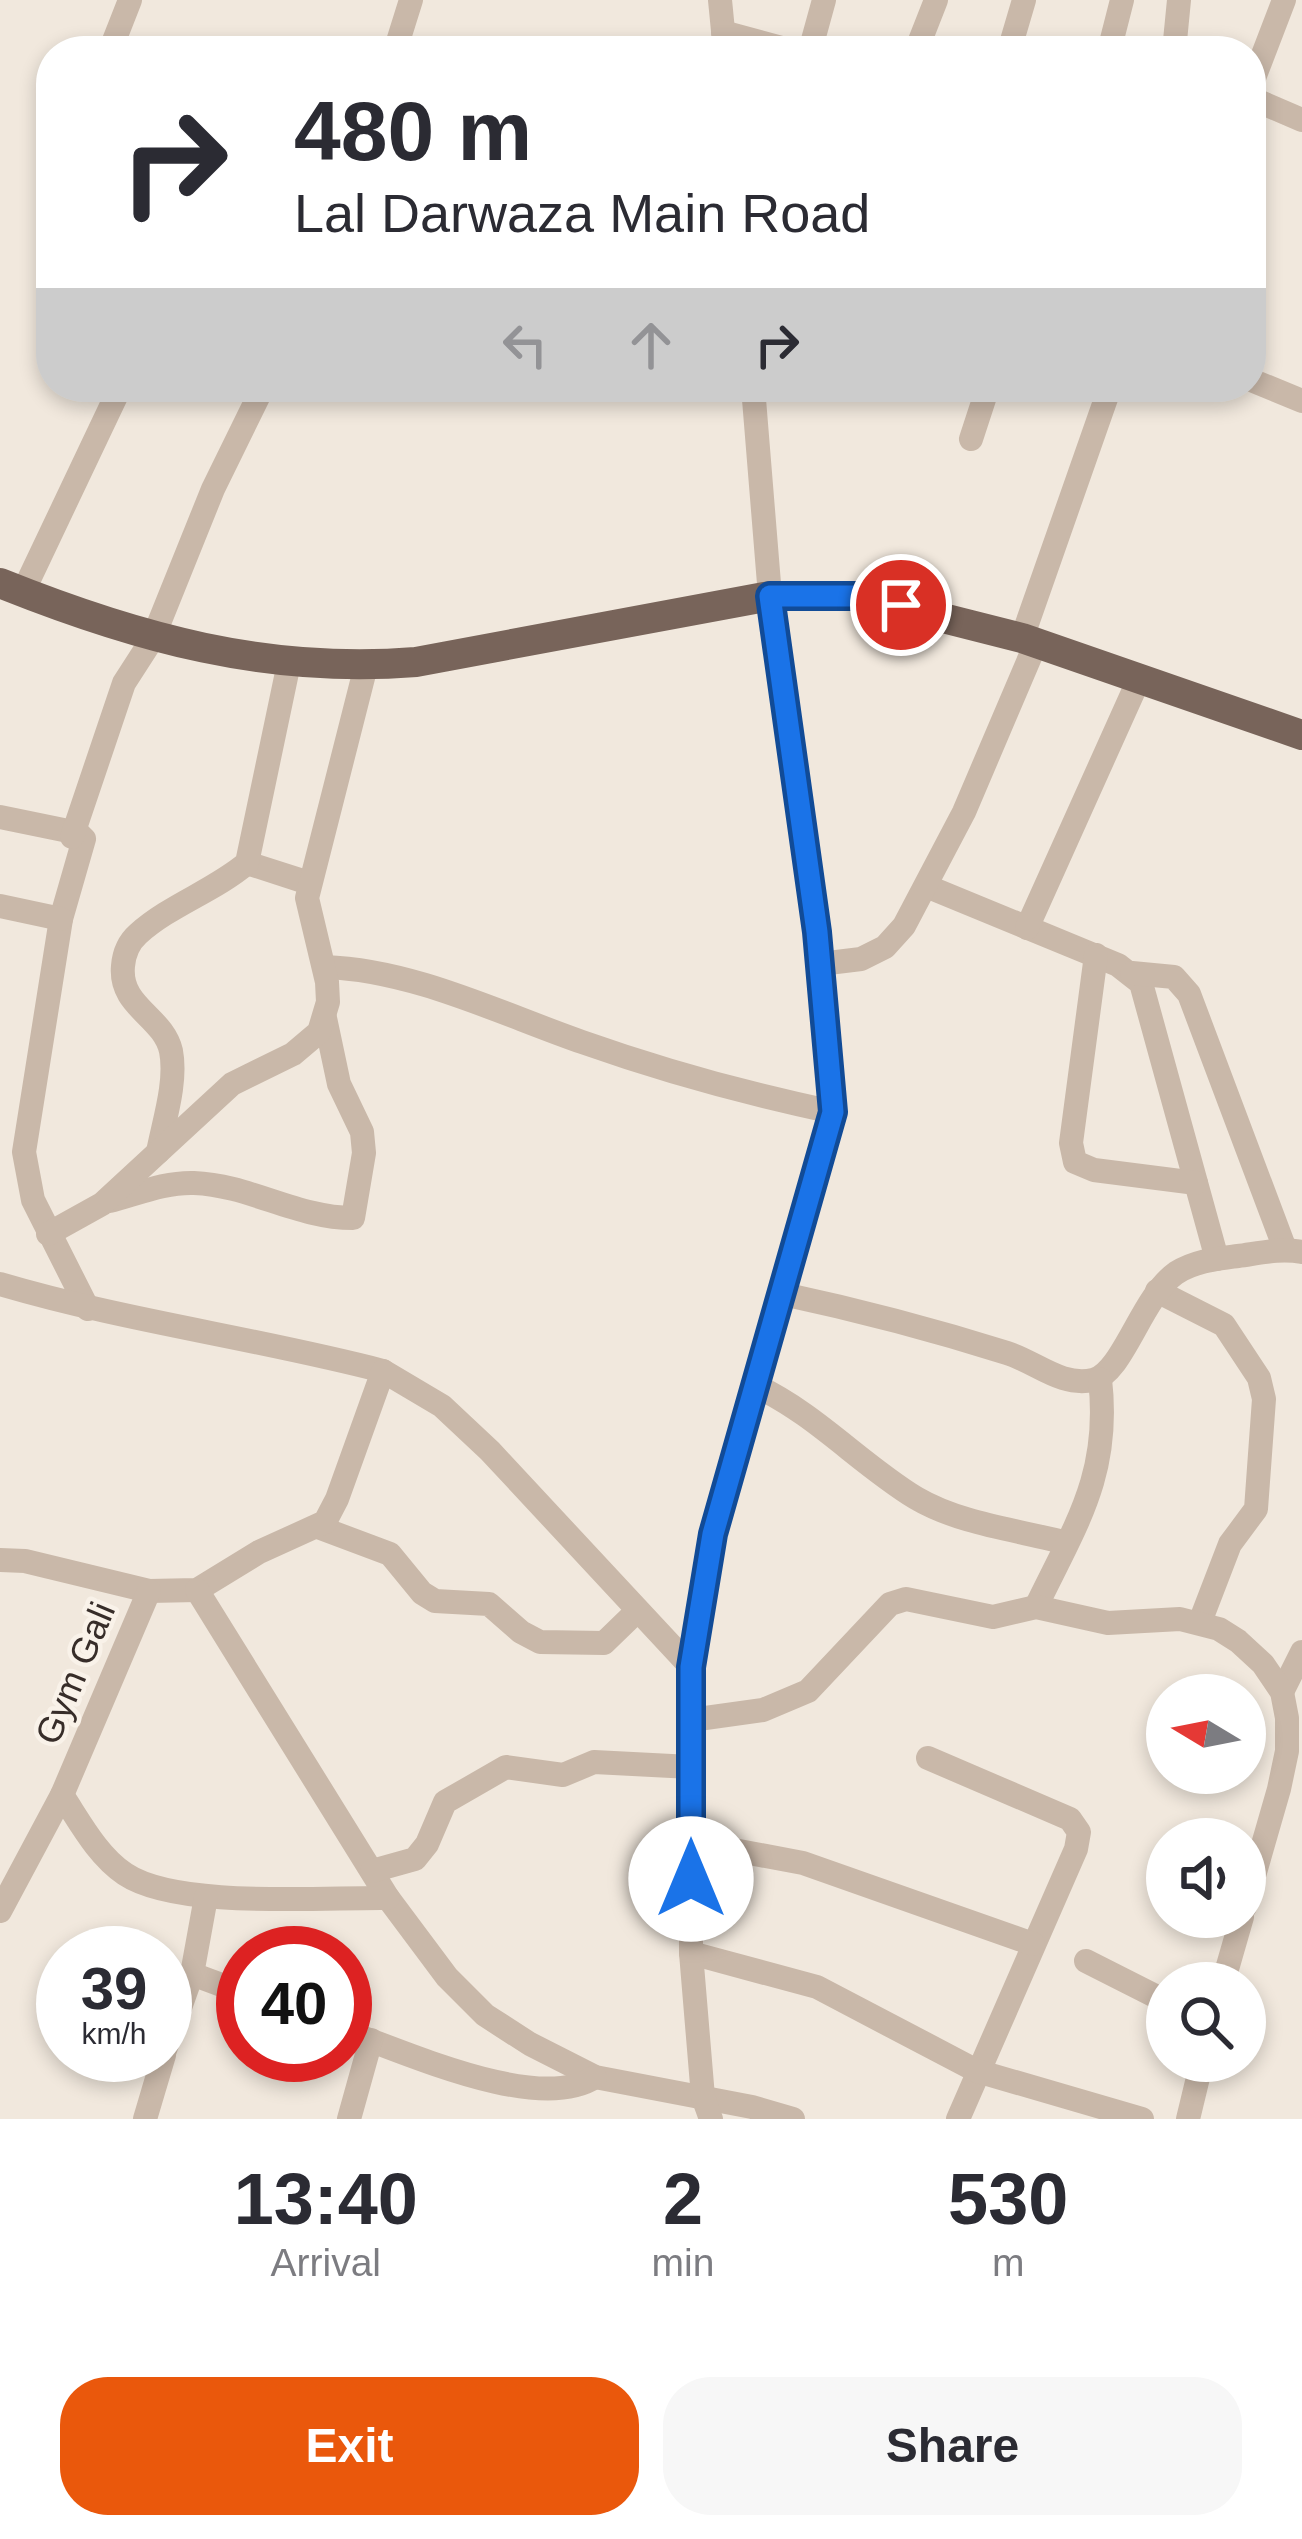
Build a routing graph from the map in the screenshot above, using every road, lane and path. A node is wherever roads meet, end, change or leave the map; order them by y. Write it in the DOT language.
graph roads {
  1 [pos="130,0"];
  2 [pos="411,0"];
  3 [pos="720,0"];
  4 [pos="824,0"];
  5 [pos="936,0"];
  6 [pos="1024,0"];
  7 [pos="1122,0"];
  8 [pos="1179,0"];
  9 [pos="1284,0"];
  10 [pos="116,36"];
  11 [pos="399,36"];
  12 [pos="723,36"];
  13 [pos="814,36"];
  14 [pos="922,36"];
  15 [pos="1013,36"];
  16 [pos="1112,36"];
  17 [pos="1175,36"];
  18 [pos="1266,47"];
  19 [pos="1266,104"];
  20 [pos="1302,120"];
  21 [pos="1266,386"];
  22 [pos="1302,401"];
  23 [pos="112,402"];
  24 [pos="256,402"];
  25 [pos="754,402"];
  26 [pos="982,402"];
  27 [pos="1105,402"];
  28 [pos="971,440"];
  29 [pos="6,585"];
  30 [pos="770,596"];
  31 [pos="153,638"];
  32 [pos="1029,641"];
  33 [pos="289,663"];
  34 [pos="366,666"];
  35 [pos="1139,679"];
  36 [pos="1302,735"];
  37 [pos="0,817"];
  38 [pos="73,834"];
  39 [pos="247,863"];
  40 [pos="309,883"];
  41 [pos="926,886"];
  42 [pos="0,906"];
  43 [pos="62,919"];
  44 [pos="1028,928"];
  45 [pos="1096,956"];
  46 [pos="820,964"];
  47 [pos="325,967"];
  48 [pos="1132,974"];
  49 [pos="325,1018"];
  50 [pos="833,1112"];
  51 [pos="158,1152"];
  52 [pos="1196,1183"];
  53 [pos="101,1204"];
  54 [pos="47,1234"];
  55 [pos="1293,1251"];
  56 [pos="1216,1259"];
  57 [pos="0,1284"];
  58 [pos="1157,1291"];
  59 [pos="783,1294"];
  60 [pos="88,1309"];
  61 [pos="382,1371"];
  62 [pos="1100,1378"];
  63 [pos="756,1386"];
  64 [pos="318,1527"];
  65 [pos="1067,1543"];
  66 [pos="0,1559"];
  67 [pos="196,1590"];
  68 [pos="149,1591"];
  69 [pos="1036,1606"];
  70 [pos="636,1612"];
  71 [pos="1200,1622"];
  72 [pos="1302,1652"];
  73 [pos="691,1667"];
  74 [pos="1282,1692"];
  75 [pos="691,1720"];
  76 [pos="928,1758"];
  77 [pos="691,1767"];
  78 [pos="1291,1793"];
  79 [pos="62,1795"];
  80 [pos="691,1842"];
  81 [pos="1266,1854"];
  82 [pos="372,1871"];
  83 [pos="206,1897"];
  84 [pos="388,1898"];
  85 [pos="0,1911"];
  86 [pos="1033,1944"];
  87 [pos="692,1953"];
  88 [pos="1086,1961"];
  89 [pos="192,1974"];
  90 [pos="216,1983"];
  91 [pos="1146,1991"];
  92 [pos="372,2040"];
  93 [pos="977,2071"];
  94 [pos="596,2077"];
  95 [pos="155,2082"];
  96 [pos="360,2082"];
  97 [pos="1197,2082"];
  98 [pos="705,2112"];
  99 [pos="145,2119"];
  100 [pos="350,2119"];
  101 [pos="793,2119"];
  102 [pos="958,2119"];
  103 [pos="1142,2119"];
  104 [pos="1187,2119"];
  1 -- 10 [label="street"];
  2 -- 11 [label="street"];
  3 -- 12 [label="street"];
  4 -- 13 [label="street"];
  5 -- 14 [label="street"];
  6 -- 15 [label="street"];
  7 -- 16 [label="street"];
  8 -- 17 [label="street"];
  9 -- 18 [label="street"];
  19 -- 20 [label="street"];
  21 -- 22 [label="street"];
  23 -- 29 [label="street"];
  24 -- 31 [label="street"];
  25 -- 30 [label="street"];
  26 -- 28 [label="street"];
  27 -- 32 [label="street"];
  29 -- 31 [label="main road"];
  30 -- 32 [label="main road"];
  30 -- 34 [label="main road"];
  30 -- 46 [label="street"];
  31 -- 33 [label="main road"];
  31 -- 38 [label="street"];
  32 -- 35 [label="main road"];
  32 -- 41 [label="street"];
  33 -- 34 [label="main road"];
  33 -- 39 [label="street"];
  34 -- 40 [label="street"];
  35 -- 36 [label="main road"];
  35 -- 44 [label="street"];
  37 -- 38 [label="street"];
  38 -- 43 [label="street"];
  39 -- 40 [label="street"];
  39 -- 51 [label="street"];
  40 -- 47 [label="street"];
  41 -- 44 [label="street"];
  41 -- 46 [label="street"];
  42 -- 43 [label="street"];
  43 -- 54 [label="street"];
  44 -- 45 [label="street"];
  45 -- 48 [label="street"];
  45 -- 52 [label="street"];
  46 -- 50 [label="street"];
  47 -- 49 [label="street"];
  47 -- 50 [label="street"];
  48 -- 52 [label="street"];
  48 -- 55 [label="street"];
  49 -- 51 [label="street"];
  49 -- 53 [label="street"];
  50 -- 59 [label="street"];
  51 -- 53 [label="street"];
  52 -- 56 [label="street"];
  53 -- 54 [label="street"];
  54 -- 60 [label="street"];
  55 -- 56 [label="street"];
  56 -- 58 [label="street"];
  57 -- 60 [label="street"];
  58 -- 62 [label="street"];
  58 -- 71 [label="street"];
  59 -- 62 [label="street"];
  59 -- 63 [label="street"];
  60 -- 61 [label="street"];
  61 -- 64 [label="street"];
  61 -- 70 [label="street"];
  62 -- 65 [label="street"];
  63 -- 65 [label="street"];
  63 -- 73 [label="street"];
  64 -- 67 [label="street"];
  64 -- 70 [label="street"];
  65 -- 69 [label="street"];
  66 -- 68 [label="street"];
  67 -- 68 [label="street"];
  67 -- 82 [label="street"];
  68 -- 79 [label="street, Gym Gali"];
  69 -- 71 [label="street"];
  69 -- 75 [label="street"];
  70 -- 73 [label="street"];
  71 -- 74 [label="street"];
  72 -- 74 [label="street"];
  73 -- 75 [label="street"];
  74 -- 78 [label="street"];
  75 -- 77 [label="street"];
  76 -- 86 [label="street"];
  77 -- 80 [label="street"];
  77 -- 82 [label="street"];
  78 -- 81 [label="street"];
  79 -- 83 [label="street"];
  79 -- 85 [label="street, Gym Gali"];
  80 -- 86 [label="street"];
  80 -- 87 [label="street"];
  82 -- 84 [label="street"];
  83 -- 84 [label="street"];
  83 -- 89 [label="street"];
  84 -- 94 [label="street"];
  86 -- 93 [label="street"];
  87 -- 93 [label="street"];
  87 -- 98 [label="street"];
  88 -- 91 [label="street"];
  89 -- 90 [label="street"];
  92 -- 94 [label="street"];
  93 -- 102 [label="street"];
  93 -- 103 [label="street"];
  94 -- 98 [label="street"];
  95 -- 99 [label="street"];
  96 -- 100 [label="street"];
  97 -- 104 [label="street"];
  98 -- 101 [label="street"];
}
